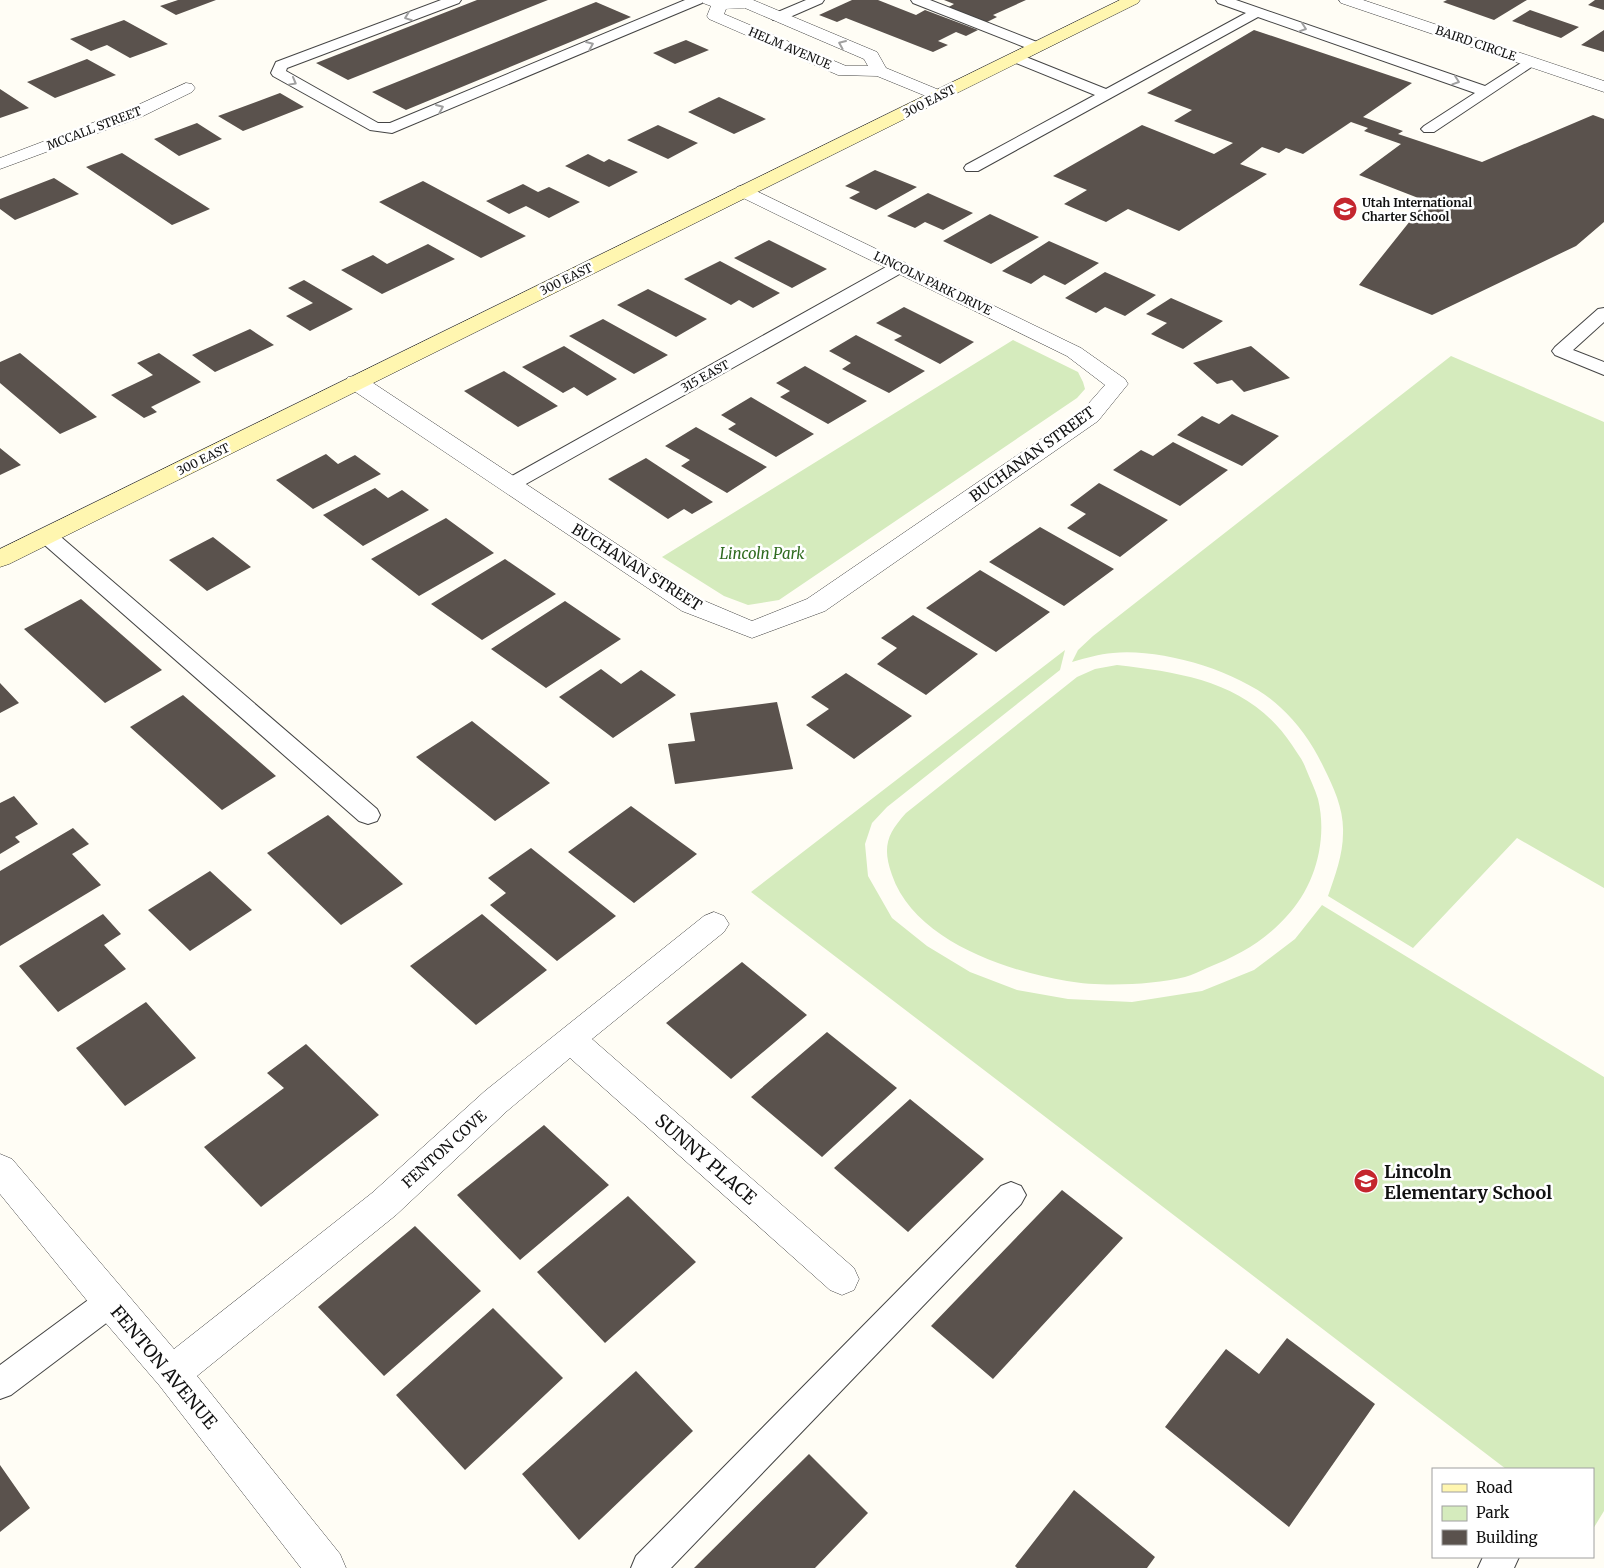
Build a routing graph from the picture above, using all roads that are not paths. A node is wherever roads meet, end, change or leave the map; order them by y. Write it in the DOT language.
graph roads {
  1 [pos="454,0"];
  2 [pos="697,0"];
  3 [pos="817,0"];
  4 [pos="918,0"];
  5 [pos="1132,0"];
  6 [pos="1223,0"];
  7 [pos="1347,0"];
  8 [pos="714,2"];
  9 [pos="1257,12"];
  10 [pos="778,17"];
  11 [pos="1036,47"];
  12 [pos="1016,58"];
  13 [pos="1532,62"];
  14 [pos="879,71"];
  15 [pos="1604,87"];
  16 [pos="186,88"];
  17 [pos="1487,92"];
  18 [pos="1107,94"];
  19 [pos="938,96"];
  20 [pos="1429,129"];
  21 [pos="0,164"];
  22 [pos="972,168"];
  23 [pos="744,191"];
  24 [pos="899,267"];
  25 [pos="1604,313"];
  26 [pos="1604,369"];
  27 [pos="356,382"];
  28 [pos="1117,384"];
  29 [pos="510,485"];
  30 [pos="47,536"];
  31 [pos="0,559"];
  32 [pos="368,815"];
  33 [pos="714,924"];
  34 [pos="570,1039"];
  35 [pos="0,1169"];
  36 [pos="1011,1195"];
  37 [pos="842,1280"];
  38 [pos="110,1302"];
  39 [pos="172,1373"];
  40 [pos="0,1384"];
  41 [pos="326,1568"];
  42 [pos="648,1568"];
  1 -- 2 [label="lane, one-way"];
  3 -- 10 [label="lane"];
  4 -- 11 [label="lane"];
  5 -- 11 [label="street, 300 EAST"];
  6 -- 9 [label="lane"];
  7 -- 13 [label="street, BAIRD CIRCLE"];
  8 -- 10 [label="street, HELM AVENUE"];
  8 -- 14 [label="street, HELM AVENUE"];
  9 -- 17 [label="lane, one-way"];
  9 -- 18 [label="lane"];
  14 -- 10 [label="street, HELM AVENUE, one-way"];
  11 -- 12 [label="street, 300 EAST"];
  12 -- 18 [label="lane"];
  12 -- 19 [label="street, 300 EAST"];
  13 -- 15 [label="street, BAIRD CIRCLE"];
  13 -- 17 [label="lane"];
  14 -- 19 [label="street, HELM AVENUE"];
  16 -- 21 [label="street, MCCALL STREET"];
  17 -- 20 [label="lane"];
  18 -- 22 [label="lane"];
  19 -- 23 [label="street, 300 EAST"];
  23 -- 24 [label="street, LINCOLN PARK DRIVE"];
  23 -- 27 [label="street, 300 EAST"];
  24 -- 28 [label="street, LINCOLN PARK DRIVE"];
  24 -- 29 [label="lane, 315 EAST"];
  25 -- 26 [label="lane"];
  27 -- 29 [label="street, BUCHANAN STREET"];
  27 -- 30 [label="street, 300 EAST"];
  28 -- 29 [label="street, BUCHANAN STREET"];
  30 -- 31 [label="street, 300 EAST"];
  30 -- 32 [label="lane"];
  33 -- 34 [label="street, FENTON COVE"];
  34 -- 37 [label="street, SUNNY PLACE"];
  34 -- 39 [label="street, FENTON COVE"];
  35 -- 38 [label="street, FENTON AVENUE"];
  36 -- 42 [label="lane"];
  38 -- 39 [label="street, FENTON AVENUE"];
  38 -- 40 [label="lane"];
  39 -- 41 [label="street, FENTON AVENUE"];
}
